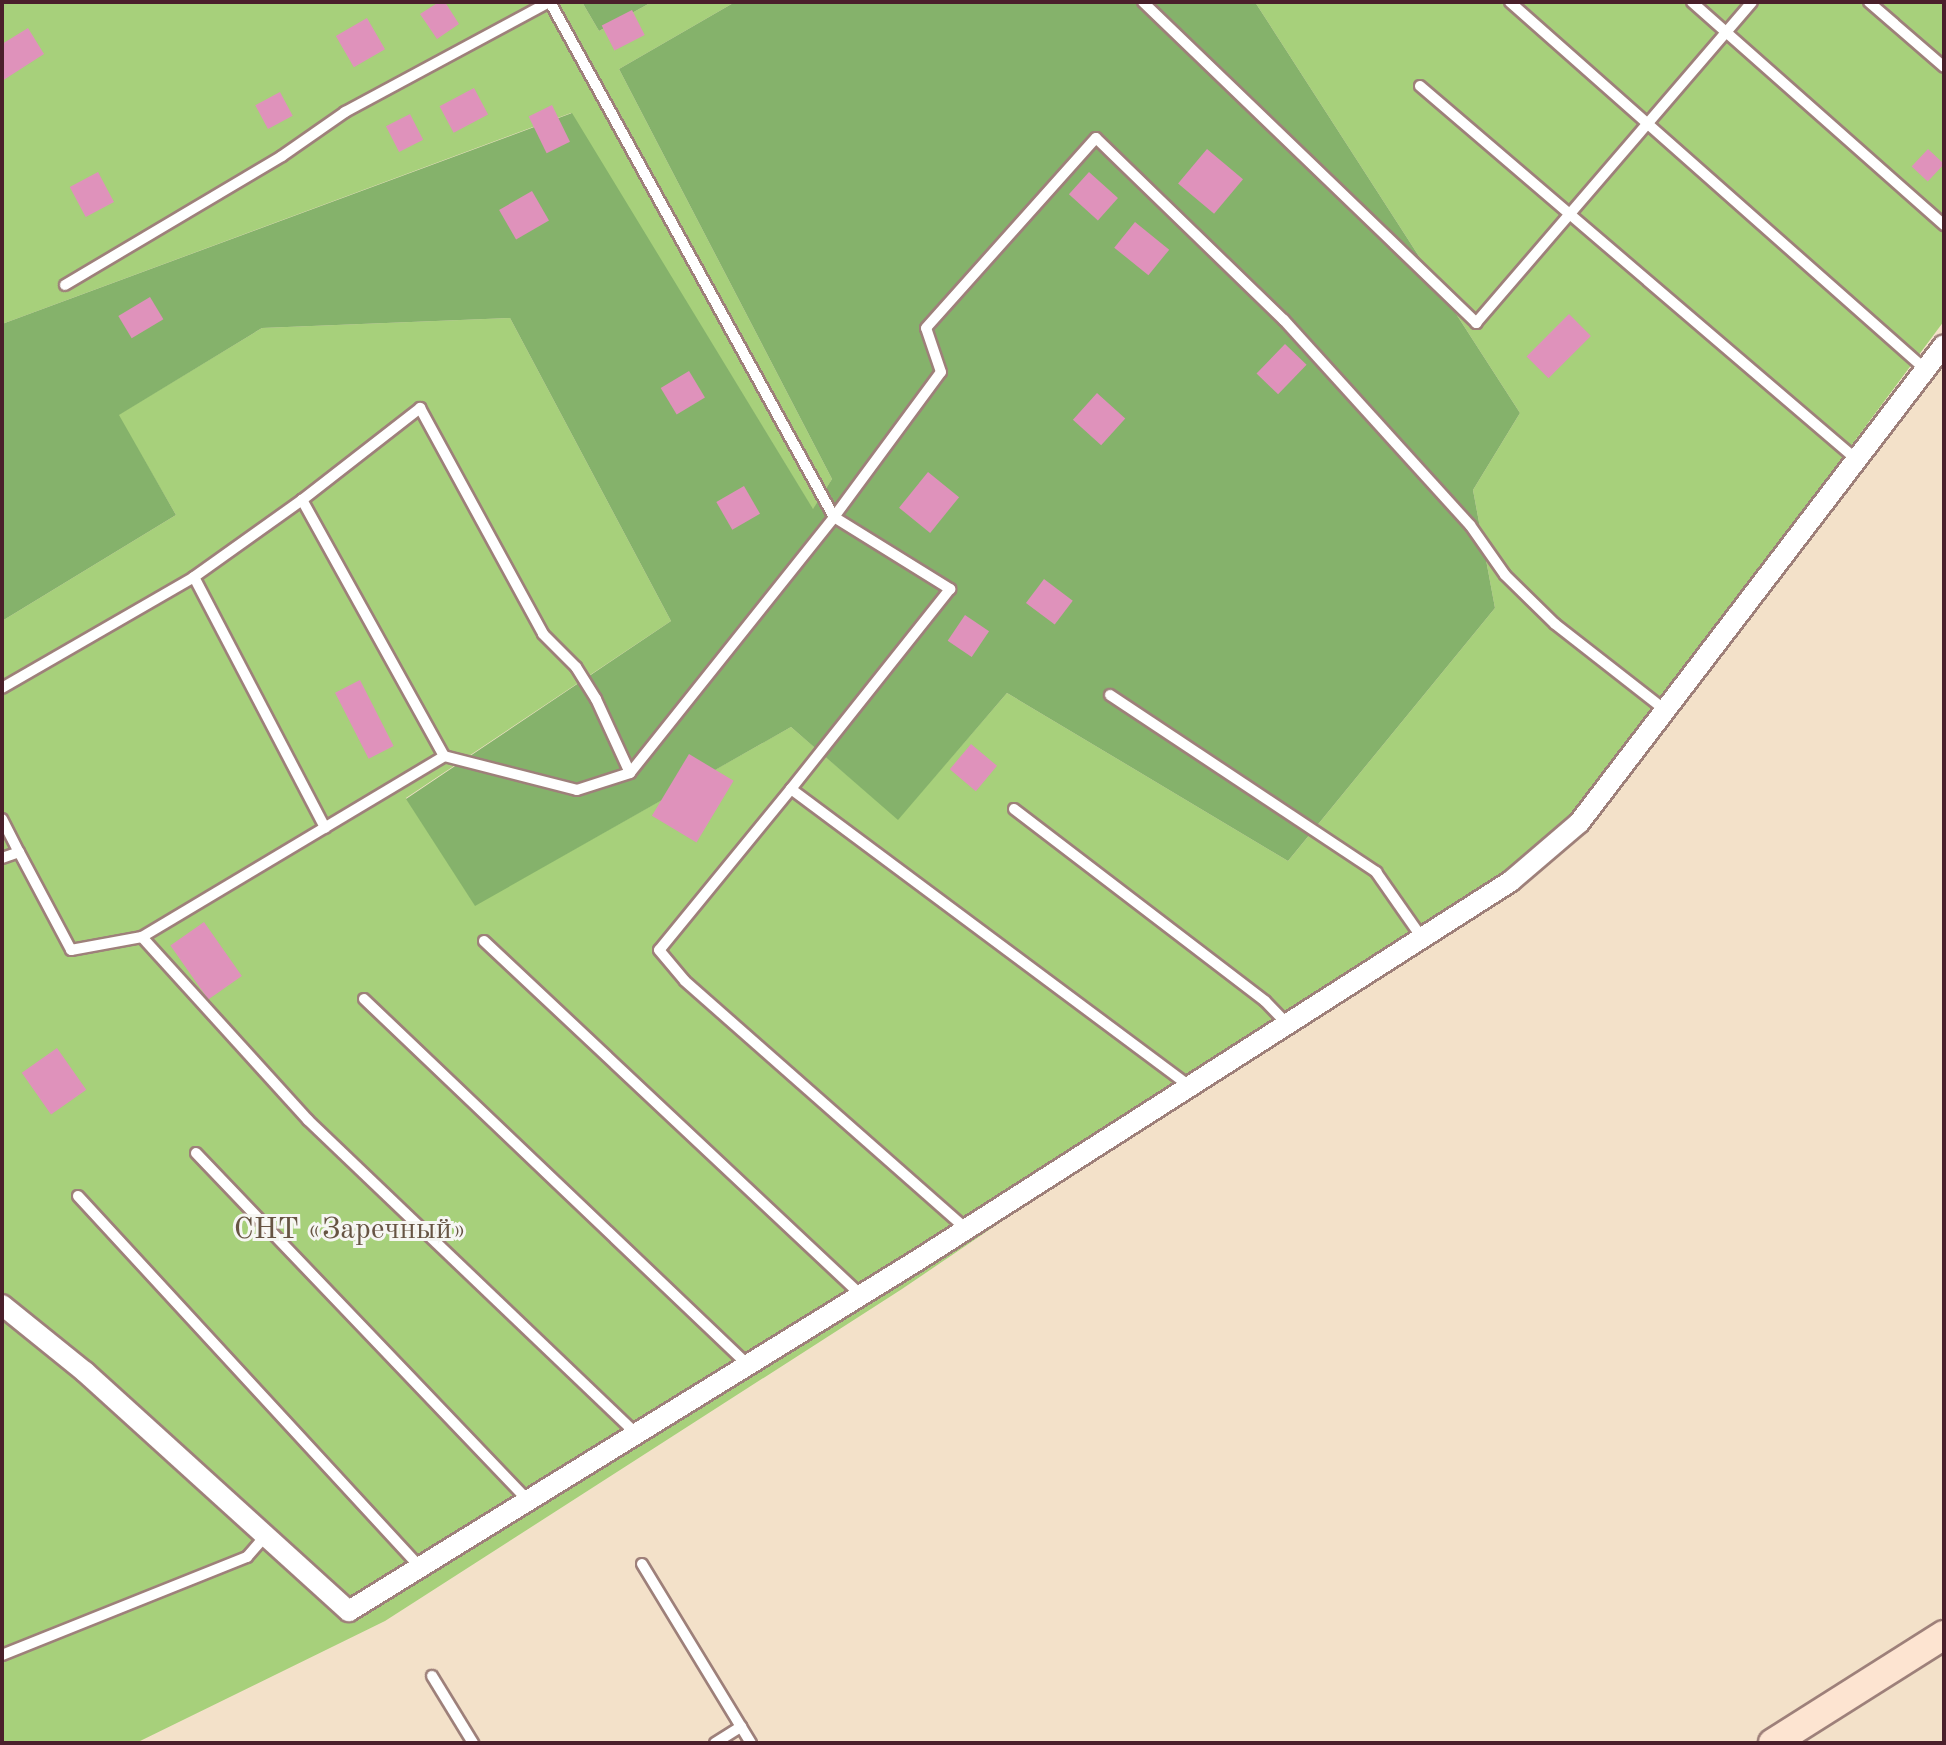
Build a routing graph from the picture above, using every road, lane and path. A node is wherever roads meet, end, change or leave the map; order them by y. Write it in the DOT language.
graph roads {
  1 [pos="550,2"];
  2 [pos="1143,2"];
  3 [pos="1510,2"];
  4 [pos="1692,2"];
  5 [pos="1752,2"];
  6 [pos="1869,2"];
  7 [pos="1726,32"];
  8 [pos="1944,67"];
  9 [pos="1420,86"];
  10 [pos="1646,122"];
  11 [pos="1569,214"];
  12 [pos="1944,225"];
  13 [pos="65,285"];
  14 [pos="1944,345"];
  15 [pos="1925,369"];
  16 [pos="1856,459"];
  17 [pos="302,500"];
  18 [pos="834,517"];
  19 [pos="194,577"];
  20 [pos="2,688"];
  21 [pos="1110,695"];
  22 [pos="1665,710"];
  23 [pos="444,756"];
  24 [pos="630,773"];
  25 [pos="791,789"];
  26 [pos="1014,809"];
  27 [pos="2,819"];
  28 [pos="325,828"];
  29 [pos="19,852"];
  30 [pos="2,858"];
  31 [pos="142,937"];
  32 [pos="1422,938"];
  33 [pos="484,941"];
  34 [pos="364,999"];
  35 [pos="1287,1024"];
  36 [pos="1190,1086"];
  37 [pos="196,1153"];
  38 [pos="78,1196"];
  39 [pos="966,1229"];
  40 [pos="861,1295"];
  41 [pos="2,1305"];
  42 [pos="748,1365"];
  43 [pos="637,1434"];
  44 [pos="528,1501"];
  45 [pos="266,1535"];
  46 [pos="642,1564"];
  47 [pos="420,1567"];
  48 [pos="1944,1635"];
  49 [pos="2,1655"];
  50 [pos="432,1676"];
  51 [pos="741,1727"];
  52 [pos="473,1743"];
  53 [pos="715,1743"];
  54 [pos="751,1743"];
  55 [pos="1773,1743"];
  1 -- 13 [label="lane"];
  1 -- 18 [label="lane"];
  2 -- 11 [label="lane"];
  3 -- 10 [label="lane"];
  4 -- 7 [label="lane"];
  5 -- 7 [label="lane"];
  6 -- 8 [label="lane"];
  7 -- 10 [label="lane"];
  7 -- 12 [label="lane"];
  9 -- 11 [label="lane"];
  10 -- 11 [label="lane"];
  10 -- 15 [label="lane"];
  11 -- 16 [label="lane"];
  14 -- 15 [label="street"];
  15 -- 16 [label="street"];
  16 -- 22 [label="street"];
  17 -- 19 [label="lane"];
  17 -- 23 [label="lane"];
  17 -- 24 [label="lane"];
  18 -- 22 [label="lane"];
  18 -- 24 [label="lane"];
  18 -- 25 [label="lane"];
  19 -- 20 [label="lane"];
  19 -- 28 [label="lane"];
  21 -- 32 [label="lane"];
  22 -- 32 [label="street"];
  23 -- 24 [label="lane"];
  23 -- 28 [label="lane"];
  25 -- 36 [label="lane"];
  25 -- 39 [label="lane"];
  26 -- 35 [label="lane"];
  27 -- 29 [label="lane"];
  28 -- 31 [label="lane"];
  29 -- 30 [label="lane"];
  29 -- 31 [label="lane"];
  31 -- 43 [label="lane"];
  32 -- 35 [label="street"];
  33 -- 40 [label="lane"];
  34 -- 42 [label="lane"];
  35 -- 36 [label="street"];
  36 -- 39 [label="street"];
  37 -- 44 [label="lane"];
  38 -- 47 [label="lane"];
  39 -- 40 [label="street"];
  40 -- 42 [label="street"];
  41 -- 45 [label="street"];
  42 -- 43 [label="street"];
  43 -- 44 [label="street"];
  44 -- 47 [label="street"];
  45 -- 47 [label="street"];
  45 -- 49 [label="lane"];
  46 -- 51 [label="lane"];
  48 -- 55 [label="street"];
  50 -- 52 [label="lane"];
  51 -- 53 [label="lane"];
  51 -- 54 [label="lane"];
}
